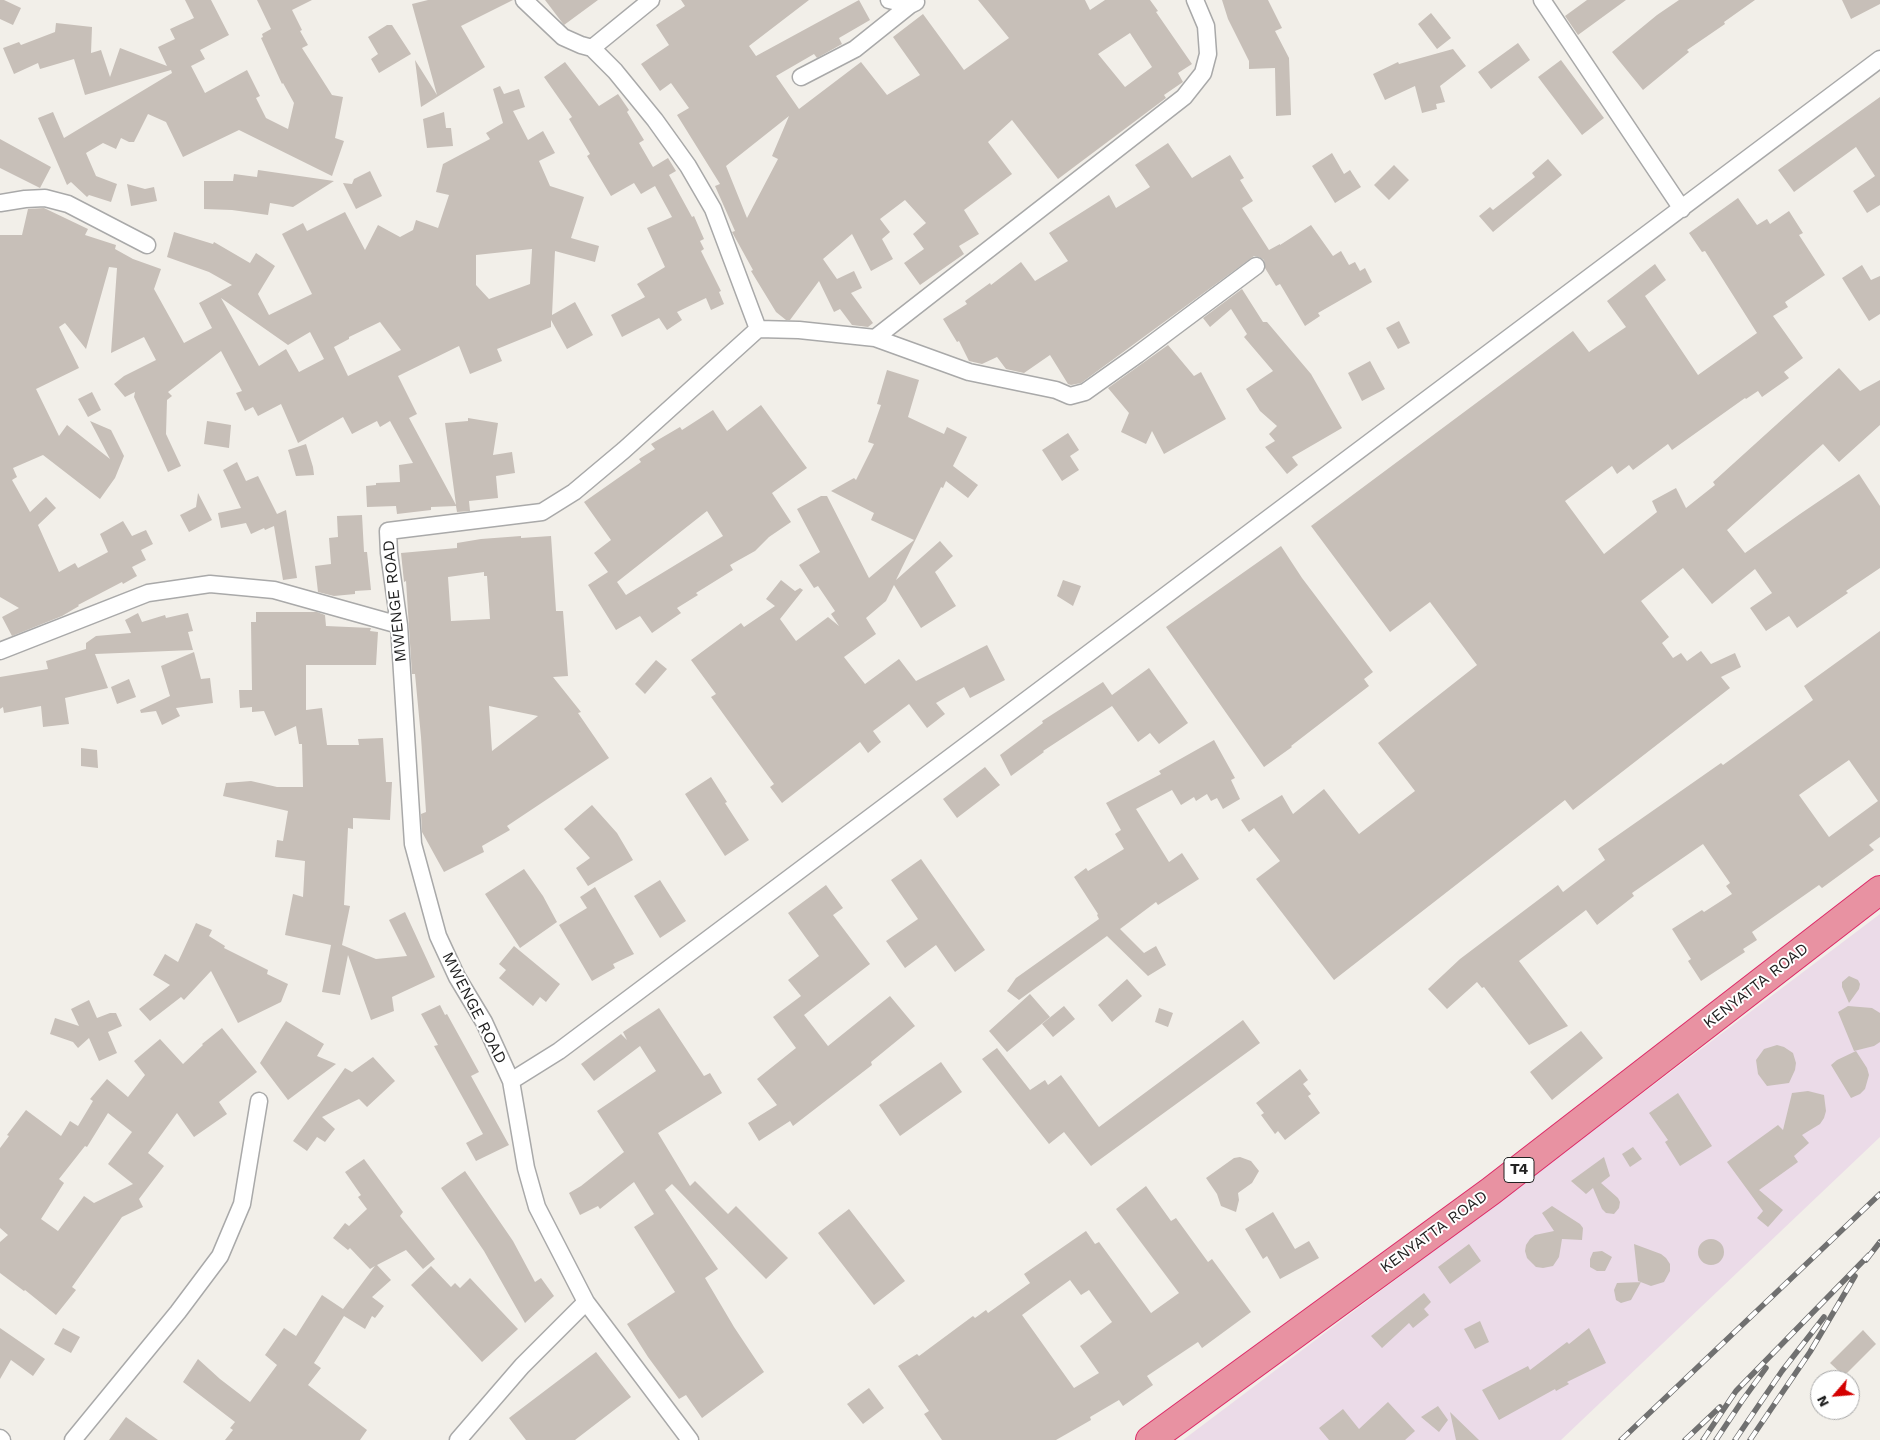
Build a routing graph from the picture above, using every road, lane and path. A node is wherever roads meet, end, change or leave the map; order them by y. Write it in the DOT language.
graph roads {
  1 [pos="524,0"];
  2 [pos="651,0"];
  3 [pos="889,0"];
  4 [pos="1195,0"];
  5 [pos="1542,0"];
  6 [pos="915,3"];
  7 [pos="592,48"];
  8 [pos="1880,59"];
  9 [pos="801,77"];
  10 [pos="0,203"];
  11 [pos="1682,209"];
  12 [pos="147,245"];
  13 [pos="1256,266"];
  14 [pos="758,329"];
  15 [pos="875,338"];
  16 [pos="399,625"];
  17 [pos="0,651"];
  18 [pos="1880,890"];
  19 [pos="511,1081"];
  20 [pos="259,1101"];
  21 [pos="586,1302"];
  22 [pos="73,1440"];
  23 [pos="458,1440"];
  24 [pos="690,1440"];
  25 [pos="1150,1440"];
  1 -- 7 [label="street"];
  2 -- 7 [label="street"];
  3 -- 6 [label="street"];
  4 -- 15 [label="street"];
  5 -- 11 [label="street"];
  6 -- 9 [label="street"];
  7 -- 14 [label="street"];
  8 -- 11 [label="street"];
  10 -- 12 [label="street"];
  11 -- 19 [label="street"];
  13 -- 15 [label="street"];
  14 -- 15 [label="street"];
  14 -- 16 [label="street, MWENGE ROAD"];
  16 -- 17 [label="street"];
  16 -- 19 [label="street, MWENGE ROAD"];
  18 -- 25 [label="highway, KENYATTA ROAD / T4"];
  19 -- 21 [label="street, MWENGE ROAD"];
  20 -- 22 [label="street"];
  21 -- 23 [label="street"];
  21 -- 24 [label="street, MWENGE ROAD"];
}
